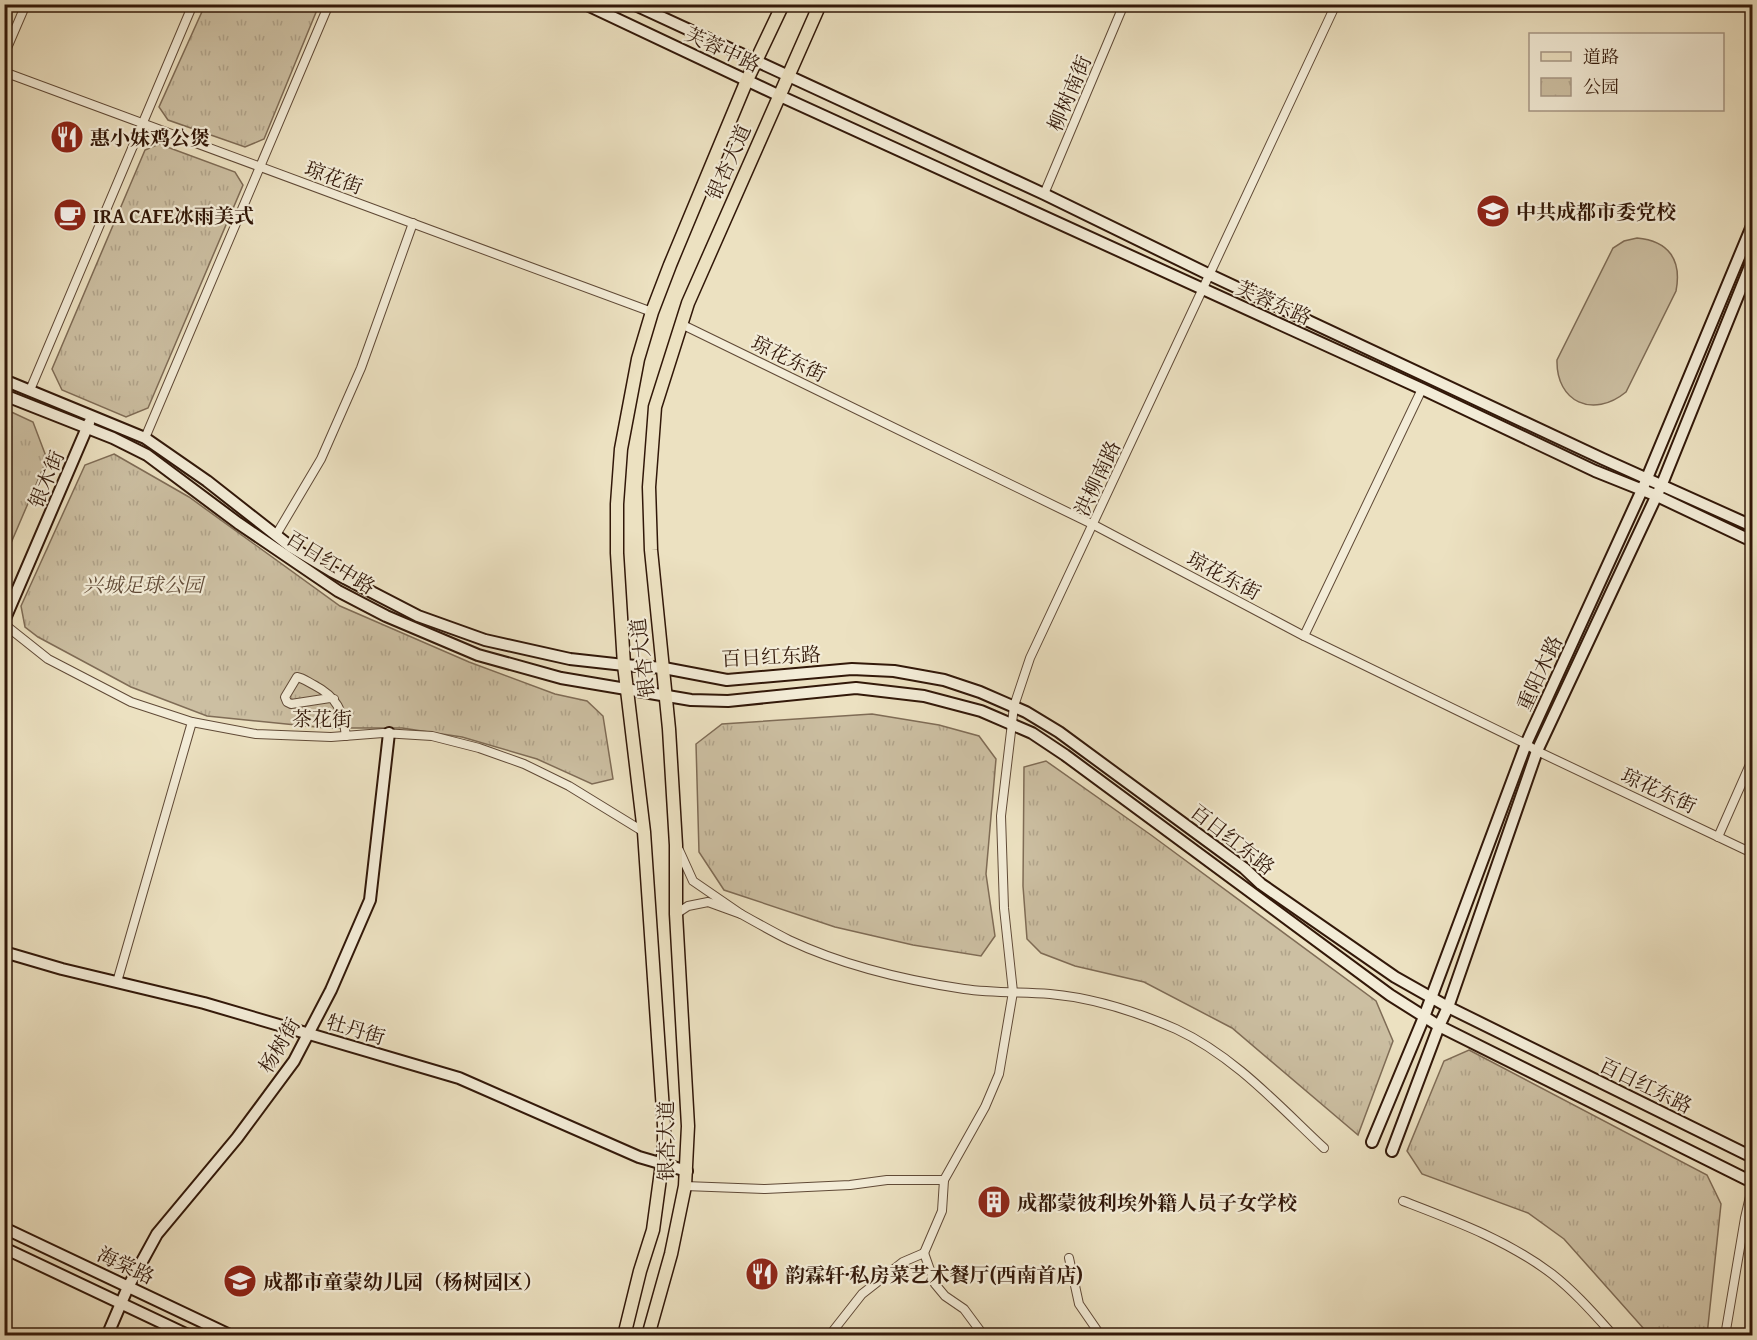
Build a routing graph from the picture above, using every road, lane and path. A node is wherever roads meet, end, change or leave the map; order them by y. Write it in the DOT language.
graph roads {
  1 [pos="26,4"];
  2 [pos="193,4"];
  3 [pos="329,4"];
  4 [pos="585,4"];
  5 [pos="633,4"];
  6 [pos="783,4"];
  7 [pos="820,4"];
  8 [pos="1124,4"];
  9 [pos="1336,4"];
  10 [pos="4,55"];
  11 [pos="756,61"];
  12 [pos="4,72"];
  13 [pos="789,76"];
  14 [pos="747,80"];
  15 [pos="780,96"];
  16 [pos="143,124"];
  17 [pos="260,167"];
  18 [pos="1044,194"];
  19 [pos="413,223"];
  20 [pos="1752,226"];
  21 [pos="1752,261"];
  22 [pos="1208,274"];
  23 [pos="1201,289"];
  24 [pos="652,312"];
  25 [pos="681,324"];
  26 [pos="4,380"];
  27 [pos="1422,389"];
  28 [pos="30,390"];
  29 [pos="4,395"];
  30 [pos="92,417"];
  31 [pos="87,428"];
  32 [pos="145,438"];
  33 [pos="1647,478"];
  34 [pos="1662,484"];
  35 [pos="1642,490"];
  36 [pos="1655,495"];
  37 [pos="1094,525"];
  38 [pos="1752,526"];
  39 [pos="276,535"];
  40 [pos="1752,541"];
  41 [pos="4,623"];
  42 [pos="1304,636"];
  43 [pos="624,666"];
  44 [pos="664,668"];
  45 [pos="317,686"];
  46 [pos="626,690"];
  47 [pos="666,696"];
  48 [pos="334,699"];
  49 [pos="316,700"];
  50 [pos="1014,706"];
  51 [pos="192,722"];
  52 [pos="1012,725"];
  53 [pos="389,733"];
  54 [pos="346,736"];
  55 [pos="1526,744"];
  56 [pos="1537,751"];
  57 [pos="1752,760"];
  58 [pos="644,832"];
  59 [pos="1718,837"];
  60 [pos="676,845"];
  61 [pos="1752,853"];
  62 [pos="676,914"];
  63 [pos="741,914"];
  64 [pos="4,952"];
  65 [pos="117,982"];
  66 [pos="1013,992"];
  67 [pos="1431,998"];
  68 [pos="1448,1007"];
  69 [pos="1424,1017"];
  70 [pos="1438,1026"];
  71 [pos="308,1034"];
  72 [pos="1372,1142"];
  73 [pos="1324,1148"];
  74 [pos="1392,1151"];
  75 [pos="1752,1157"];
  76 [pos="661,1165"];
  77 [pos="687,1171"];
  78 [pos="944,1180"];
  79 [pos="1752,1182"];
  80 [pos="685,1186"];
  81 [pos="1752,1188"];
  82 [pos="1403,1201"];
  83 [pos="4,1228"];
  84 [pos="4,1248"];
  85 [pos="924,1253"];
  86 [pos="1069,1258"];
  87 [pos="128,1287"];
  88 [pos="121,1303"];
  89 [pos="107,1335"];
  90 [pos="190,1335"];
  91 [pos="232,1335"];
  92 [pos="624,1335"];
  93 [pos="648,1335"];
  94 [pos="829,1335"];
  95 [pos="984,1335"];
  96 [pos="1101,1335"];
  97 [pos="1614,1335"];
  98 [pos="1725,1335"];
  1 -- 10 [label="street"];
  2 -- 16 [label="street"];
  3 -- 17 [label="street"];
  4 -- 14 [label="street, 芙蓉中路"];
  5 -- 11 [label="street, 芙蓉中路"];
  6 -- 11 [label="main road, 银杏大道"];
  7 -- 13 [label="main road, 银杏大道"];
  8 -- 18 [label="street, 柳树南街"];
  9 -- 22 [label="street, 洪柳南路"];
  11 -- 13 [label="street, 芙蓉中路"];
  11 -- 14 [label="main road, 银杏大道"];
  12 -- 16 [label="street, 琼花街"];
  13 -- 15 [label="main road, 银杏大道"];
  13 -- 18 [label="street, 芙蓉东路"];
  14 -- 15 [label="street, 芙蓉中路"];
  14 -- 24 [label="main road, 银杏大道"];
  15 -- 23 [label="street, 芙蓉东路"];
  15 -- 25 [label="main road, 银杏大道"];
  16 -- 17 [label="street, 琼花街"];
  16 -- 28 [label="street"];
  17 -- 19 [label="street, 琼花街"];
  17 -- 32 [label="street"];
  18 -- 22 [label="street, 芙蓉东路"];
  19 -- 24 [label="street, 琼花街"];
  19 -- 39 [label="street"];
  20 -- 33 [label="street, 重阳木路"];
  21 -- 34 [label="street, 重阳木路"];
  22 -- 23 [label="street, 洪柳南路"];
  22 -- 33 [label="street, 芙蓉东路"];
  23 -- 27 [label="street, 芙蓉东路"];
  23 -- 37 [label="street, 洪柳南路"];
  24 -- 43 [label="main road, 银杏大道"];
  25 -- 37 [label="street, 琼花东街"];
  25 -- 44 [label="main road, 银杏大道"];
  26 -- 28 [label="street, 百日红中路"];
  27 -- 35 [label="street, 芙蓉东路"];
  27 -- 42 [label="street"];
  28 -- 30 [label="street, 百日红中路"];
  29 -- 31 [label="street, 百日红中路"];
  30 -- 31 [label="street, 银木街"];
  30 -- 32 [label="street, 百日红中路"];
  31 -- 41 [label="street, 银木街"];
  31 -- 46 [label="street, 百日红中路"];
  32 -- 39 [label="street, 百日红中路"];
  33 -- 34 [label="street, 芙蓉东路"];
  33 -- 35 [label="street, 重阳木路"];
  34 -- 36 [label="street, 重阳木路"];
  34 -- 38 [label="street, 芙蓉东路"];
  35 -- 36 [label="street, 芙蓉东路"];
  35 -- 55 [label="street, 重阳木路"];
  36 -- 40 [label="street, 芙蓉东路"];
  36 -- 56 [label="street, 重阳木路"];
  37 -- 42 [label="street, 琼花东街"];
  37 -- 50 [label="street, 洪柳南路"];
  39 -- 43 [label="street, 百日红中路"];
  41 -- 51 [label="street, 茶花街"];
  42 -- 55 [label="street, 琼花东街"];
  43 -- 44 [label="street, 百日红中路"];
  43 -- 46 [label="main road, 银杏大道"];
  44 -- 47 [label="main road, 银杏大道"];
  44 -- 50 [label="street, 百日红东路"];
  45 -- 48 [label="street"];
  45 -- 49 [label="street"];
  45 -- 49 [label="street"];
  46 -- 47 [label="street, 百日红中路"];
  46 -- 58 [label="main road, 银杏大道"];
  47 -- 52 [label="street, 百日红东路"];
  47 -- 60 [label="main road, 银杏大道"];
  48 -- 49 [label="street"];
  48 -- 54 [label="street"];
  50 -- 52 [label="street, 洪柳南路"];
  50 -- 67 [label="street, 百日红东路"];
  51 -- 54 [label="street, 茶花街"];
  51 -- 65 [label="street"];
  52 -- 66 [label="street, 洪柳南路"];
  52 -- 69 [label="street, 百日红东路"];
  53 -- 54 [label="street, 茶花街"];
  53 -- 58 [label="street, 茶花街"];
  53 -- 71 [label="street, 杨树街"];
  55 -- 56 [label="street, 琼花东街"];
  55 -- 67 [label="street, 重阳木路"];
  56 -- 59 [label="street, 琼花东街"];
  56 -- 68 [label="street, 重阳木路"];
  57 -- 59 [label="street"];
  58 -- 76 [label="main road, 银杏大道"];
  59 -- 61 [label="street, 琼花东街"];
  60 -- 62 [label="main road, 银杏大道"];
  60 -- 63 [label="street"];
  62 -- 63 [label="street"];
  62 -- 77 [label="main road, 银杏大道"];
  63 -- 66 [label="street"];
  64 -- 65 [label="street, 牡丹街"];
  65 -- 71 [label="street, 牡丹街"];
  66 -- 73 [label="street"];
  66 -- 78 [label="street, 洪柳南路"];
  67 -- 68 [label="street, 百日红东路"];
  67 -- 69 [label="street, 重阳木路"];
  68 -- 70 [label="street, 重阳木路"];
  68 -- 75 [label="street, 百日红东路"];
  69 -- 70 [label="street, 百日红东路"];
  69 -- 72 [label="street, 重阳木路"];
  70 -- 74 [label="street, 重阳木路"];
  70 -- 79 [label="street, 百日红东路"];
  71 -- 76 [label="street, 牡丹街"];
  71 -- 87 [label="street, 杨树街"];
  76 -- 77 [label="street, 牡丹街"];
  76 -- 92 [label="main road, 银杏大道"];
  77 -- 80 [label="main road, 银杏大道"];
  78 -- 80 [label="street"];
  78 -- 85 [label="street"];
  80 -- 93 [label="main road, 银杏大道"];
  81 -- 98 [label="street"];
  82 -- 97 [label="street"];
  83 -- 87 [label="street, 海棠路"];
  84 -- 88 [label="street, 海棠路"];
  85 -- 94 [label="street"];
  85 -- 95 [label="street"];
  86 -- 96 [label="street"];
  87 -- 88 [label="street, 杨树街"];
  87 -- 91 [label="street, 海棠路"];
  88 -- 89 [label="street, 杨树街"];
  88 -- 90 [label="street, 海棠路"];
}
